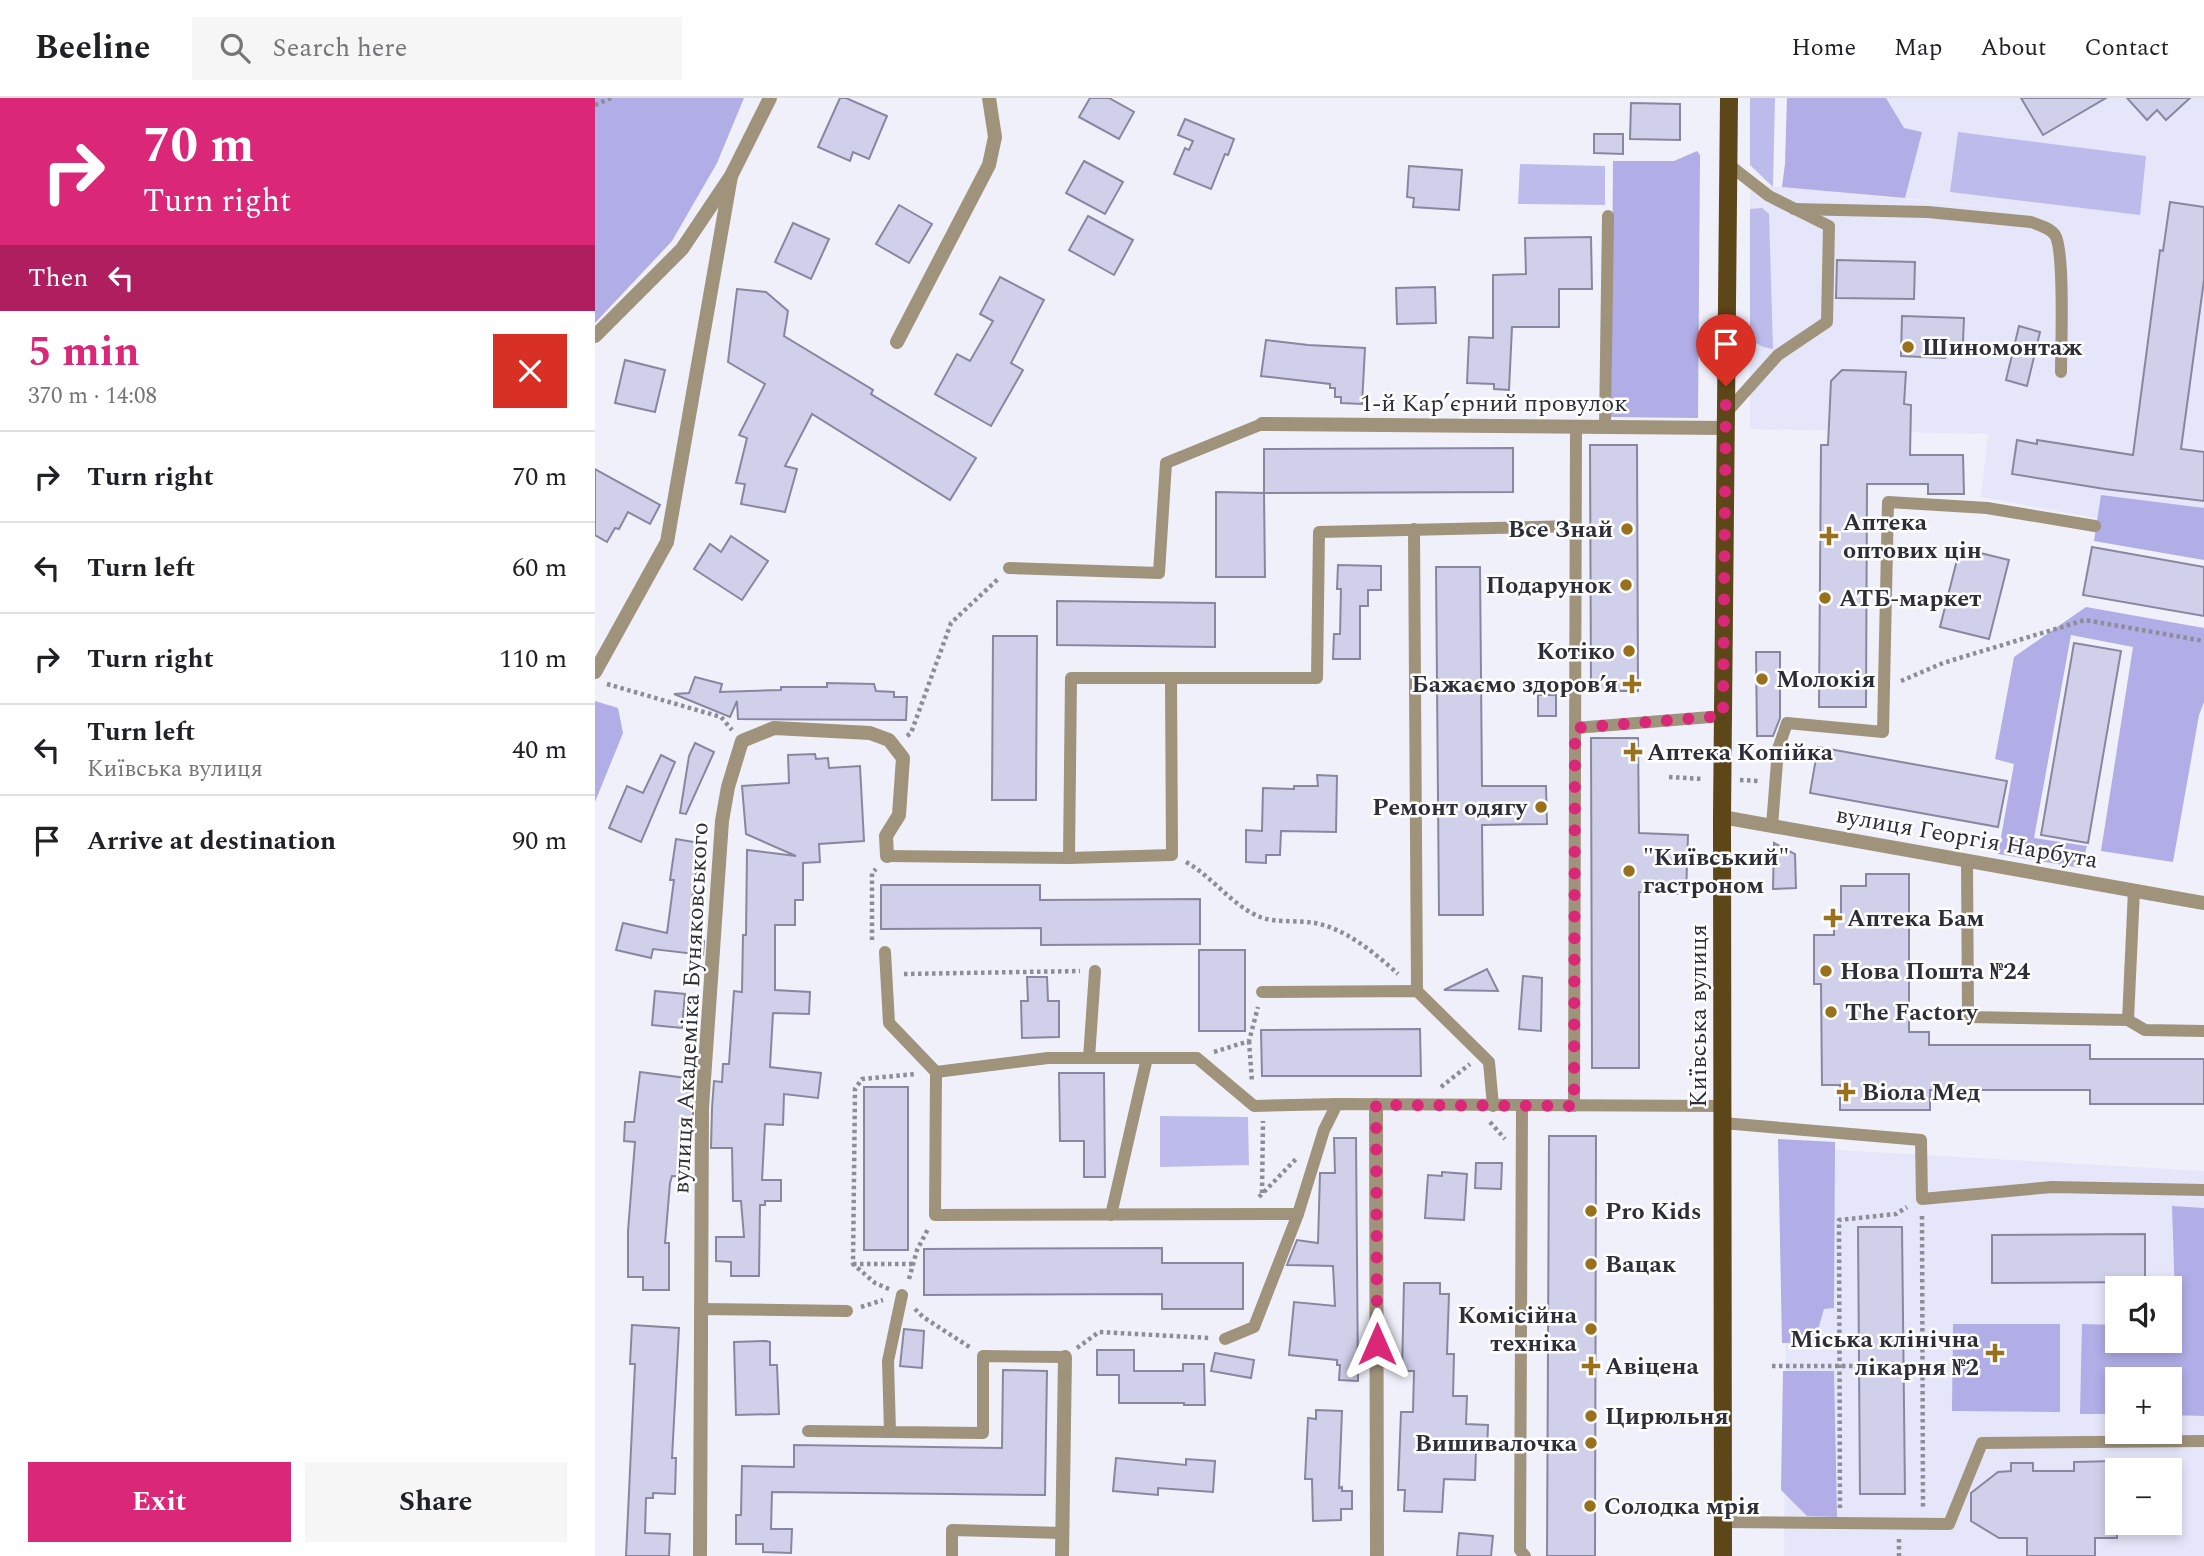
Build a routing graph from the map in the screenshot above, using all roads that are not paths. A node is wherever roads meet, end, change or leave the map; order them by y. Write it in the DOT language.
graph roads {
  1 [pos="770,98"];
  2 [pos="989,98"];
  3 [pos="1729,98"];
  4 [pos="1728,164"];
  5 [pos="731,176"];
  6 [pos="1794,209"];
  7 [pos="1608,216"];
  8 [pos="595,336"];
  9 [pos="897,342"];
  10 [pos="2061,372"];
  11 [pos="1725,421"];
  12 [pos="1262,424"];
  13 [pos="1576,426"];
  14 [pos="1605,427"];
  15 [pos="1576,526"];
  16 [pos="2095,526"];
  17 [pos="1414,529"];
  18 [pos="1009,568"];
  19 [pos="595,672"];
  20 [pos="1171,678"];
  21 [pos="1723,716"];
  22 [pos="1575,728"];
  23 [pos="1722,817"];
  24 [pos="1772,826"];
  25 [pos="887,856"];
  26 [pos="1069,858"];
  27 [pos="1967,860"];
  28 [pos="2134,890"];
  29 [pos="2204,902"];
  30 [pos="885,952"];
  31 [pos="1095,971"];
  32 [pos="1417,991"];
  33 [pos="1262,992"];
  34 [pos="2128,1020"];
  35 [pos="2204,1031"];
  36 [pos="1089,1058"];
  37 [pos="1147,1058"];
  38 [pos="936,1072"];
  39 [pos="1338,1104"];
  40 [pos="1376,1105"];
  41 [pos="1493,1105"];
  42 [pos="1522,1106"];
  43 [pos="1574,1106"];
  44 [pos="1723,1115"];
  45 [pos="2204,1190"];
  46 [pos="1298,1214"];
  47 [pos="1111,1215"];
  48 [pos="902,1295"];
  49 [pos="701,1309"];
  50 [pos="847,1311"];
  51 [pos="1225,1339"];
  52 [pos="1065,1357"];
  53 [pos="808,1431"];
  54 [pos="890,1432"];
  55 [pos="2204,1441"];
  56 [pos="1723,1522"];
  57 [pos="1062,1532"];
  58 [pos="700,1556"];
  59 [pos="952,1556"];
  60 [pos="1062,1556"];
  61 [pos="1377,1556"];
  62 [pos="1525,1556"];
  63 [pos="1723,1556"];
  1 -- 5 [label="street"];
  2 -- 9 [label="street"];
  3 -- 4 [label="main road, Київська вулиця"];
  4 -- 6 [label="lane"];
  4 -- 11 [label="main road, Київська вулиця"];
  5 -- 8 [label="street"];
  5 -- 19 [label="street"];
  6 -- 10 [label="lane"];
  6 -- 11 [label="lane"];
  7 -- 14 [label="lane"];
  11 -- 14 [label="street, 1-й Карʼєрний провулок"];
  11 -- 21 [label="main road, Київська вулиця"];
  12 -- 13 [label="street, 1-й Карʼєрний провулок"];
  12 -- 18 [label="lane"];
  13 -- 14 [label="street, 1-й Карʼєрний провулок"];
  13 -- 15 [label="lane"];
  15 -- 17 [label="lane"];
  15 -- 22 [label="lane"];
  16 -- 24 [label="lane"];
  17 -- 20 [label="lane"];
  17 -- 32 [label="lane"];
  20 -- 26 [label="lane"];
  20 -- 26 [label="lane"];
  21 -- 22 [label="lane"];
  21 -- 23 [label="main road, Київська вулиця"];
  22 -- 43 [label="lane"];
  23 -- 24 [label="street, вулиця Георгія Нарбута"];
  23 -- 44 [label="main road, Київська вулиця"];
  24 -- 27 [label="street, вулиця Георгія Нарбута"];
  25 -- 26 [label="lane"];
  25 -- 49 [label="street, вулиця Академіка Буняковського"];
  27 -- 28 [label="street, вулиця Георгія Нарбута"];
  27 -- 34 [label="lane"];
  28 -- 29 [label="street, вулиця Георгія Нарбута"];
  28 -- 34 [label="lane"];
  30 -- 38 [label="lane"];
  31 -- 36 [label="lane"];
  32 -- 33 [label="lane"];
  32 -- 41 [label="lane"];
  34 -- 35 [label="lane"];
  36 -- 37 [label="lane"];
  36 -- 38 [label="lane"];
  37 -- 39 [label="lane"];
  37 -- 47 [label="lane"];
  38 -- 47 [label="lane"];
  39 -- 40 [label="lane"];
  39 -- 46 [label="lane"];
  40 -- 41 [label="lane"];
  40 -- 61 [label="street"];
  41 -- 42 [label="lane"];
  42 -- 43 [label="lane"];
  42 -- 62 [label="lane"];
  43 -- 44 [label="lane"];
  44 -- 45 [label="lane"];
  44 -- 56 [label="main road, Київська вулиця"];
  46 -- 47 [label="lane"];
  46 -- 51 [label="lane"];
  48 -- 54 [label="lane"];
  49 -- 50 [label="lane"];
  49 -- 58 [label="street, вулиця Академіка Буняковського"];
  52 -- 54 [label="lane"];
  52 -- 57 [label="street"];
  53 -- 54 [label="lane"];
  55 -- 56 [label="lane"];
  56 -- 63 [label="main road, Київська вулиця"];
  57 -- 59 [label="lane"];
  57 -- 60 [label="street"];
}
